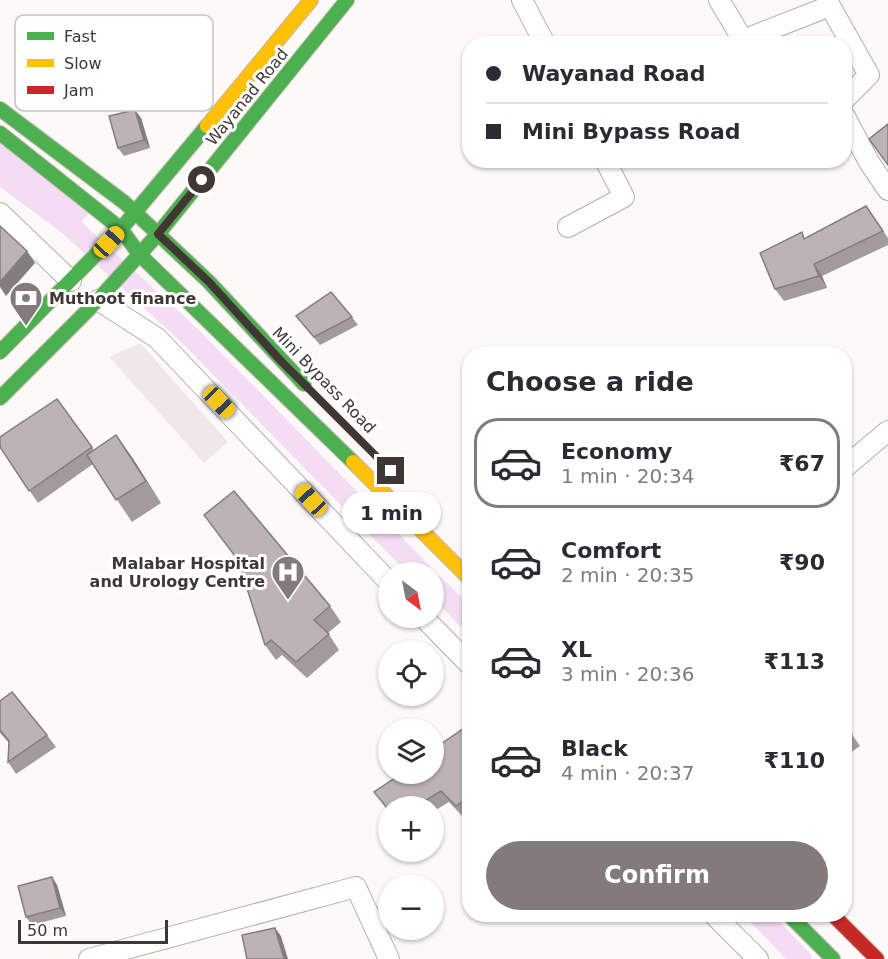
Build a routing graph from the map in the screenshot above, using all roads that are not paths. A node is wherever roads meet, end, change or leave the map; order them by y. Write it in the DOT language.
graph roads {
  1 [pos="347,0"];
  2 [pos="522,0"];
  3 [pos="719,0"];
  4 [pos="300,4"];
  5 [pos="540,36"];
  6 [pos="741,36"];
  7 [pos="753,36"];
  8 [pos="847,36"];
  9 [pos="852,45"];
  10 [pos="852,92"];
  11 [pos="0,109"];
  12 [pos="852,130"];
  13 [pos="0,134"];
  14 [pos="609,168"];
  15 [pos="888,190"];
  16 [pos="135,212"];
  17 [pos="0,213"];
  18 [pos="568,227"];
  19 [pos="121,229"];
  20 [pos="158,234"];
  21 [pos="139,254"];
  22 [pos="71,281"];
  23 [pos="98,300"];
  24 [pos="0,352"];
  25 [pos="314,394"];
  26 [pos="0,398"];
  27 [pos="888,431"];
  28 [pos="852,461"];
  29 [pos="378,570"];
  30 [pos="462,571"];
  31 [pos="434,628"];
  32 [pos="462,657"];
  33 [pos="721,922"];
  34 [pos="796,922"];
  35 [pos="840,922"];
  36 [pos="89,959"];
  37 [pos="389,959"];
  38 [pos="758,959"];
  39 [pos="833,959"];
  40 [pos="877,959"];
  1 -- 20 [label="main road, Wayanad Road"];
  2 -- 5 [label="street"];
  3 -- 6 [label="street"];
  4 -- 16 [label="main road, Wayanad Road"];
  7 -- 8 [label="street"];
  9 -- 10 [label="street"];
  11 -- 16 [label="main road"];
  12 -- 15 [label="street"];
  13 -- 19 [label="main road"];
  14 -- 18 [label="street"];
  16 -- 19 [label="main road, Wayanad Road"];
  16 -- 20 [label="main road, Mini Bypass Road"];
  17 -- 22 [label="street"];
  19 -- 21 [label="main road"];
  19 -- 22 [label="main road, Wayanad Road"];
  20 -- 21 [label="main road, Wayanad Road"];
  20 -- 25 [label="main road, Mini Bypass Road"];
  21 -- 23 [label="main road, Wayanad Road"];
  21 -- 30 [label="main road"];
  22 -- 24 [label="main road, Wayanad Road"];
  23 -- 26 [label="main road, Wayanad Road"];
  23 -- 29 [label="street"];
  27 -- 28 [label="street"];
  31 -- 32 [label="street"];
  33 -- 38 [label="street"];
  34 -- 39 [label="main road"];
  35 -- 40 [label="main road"];
  36 -- 37 [label="street"];
}
